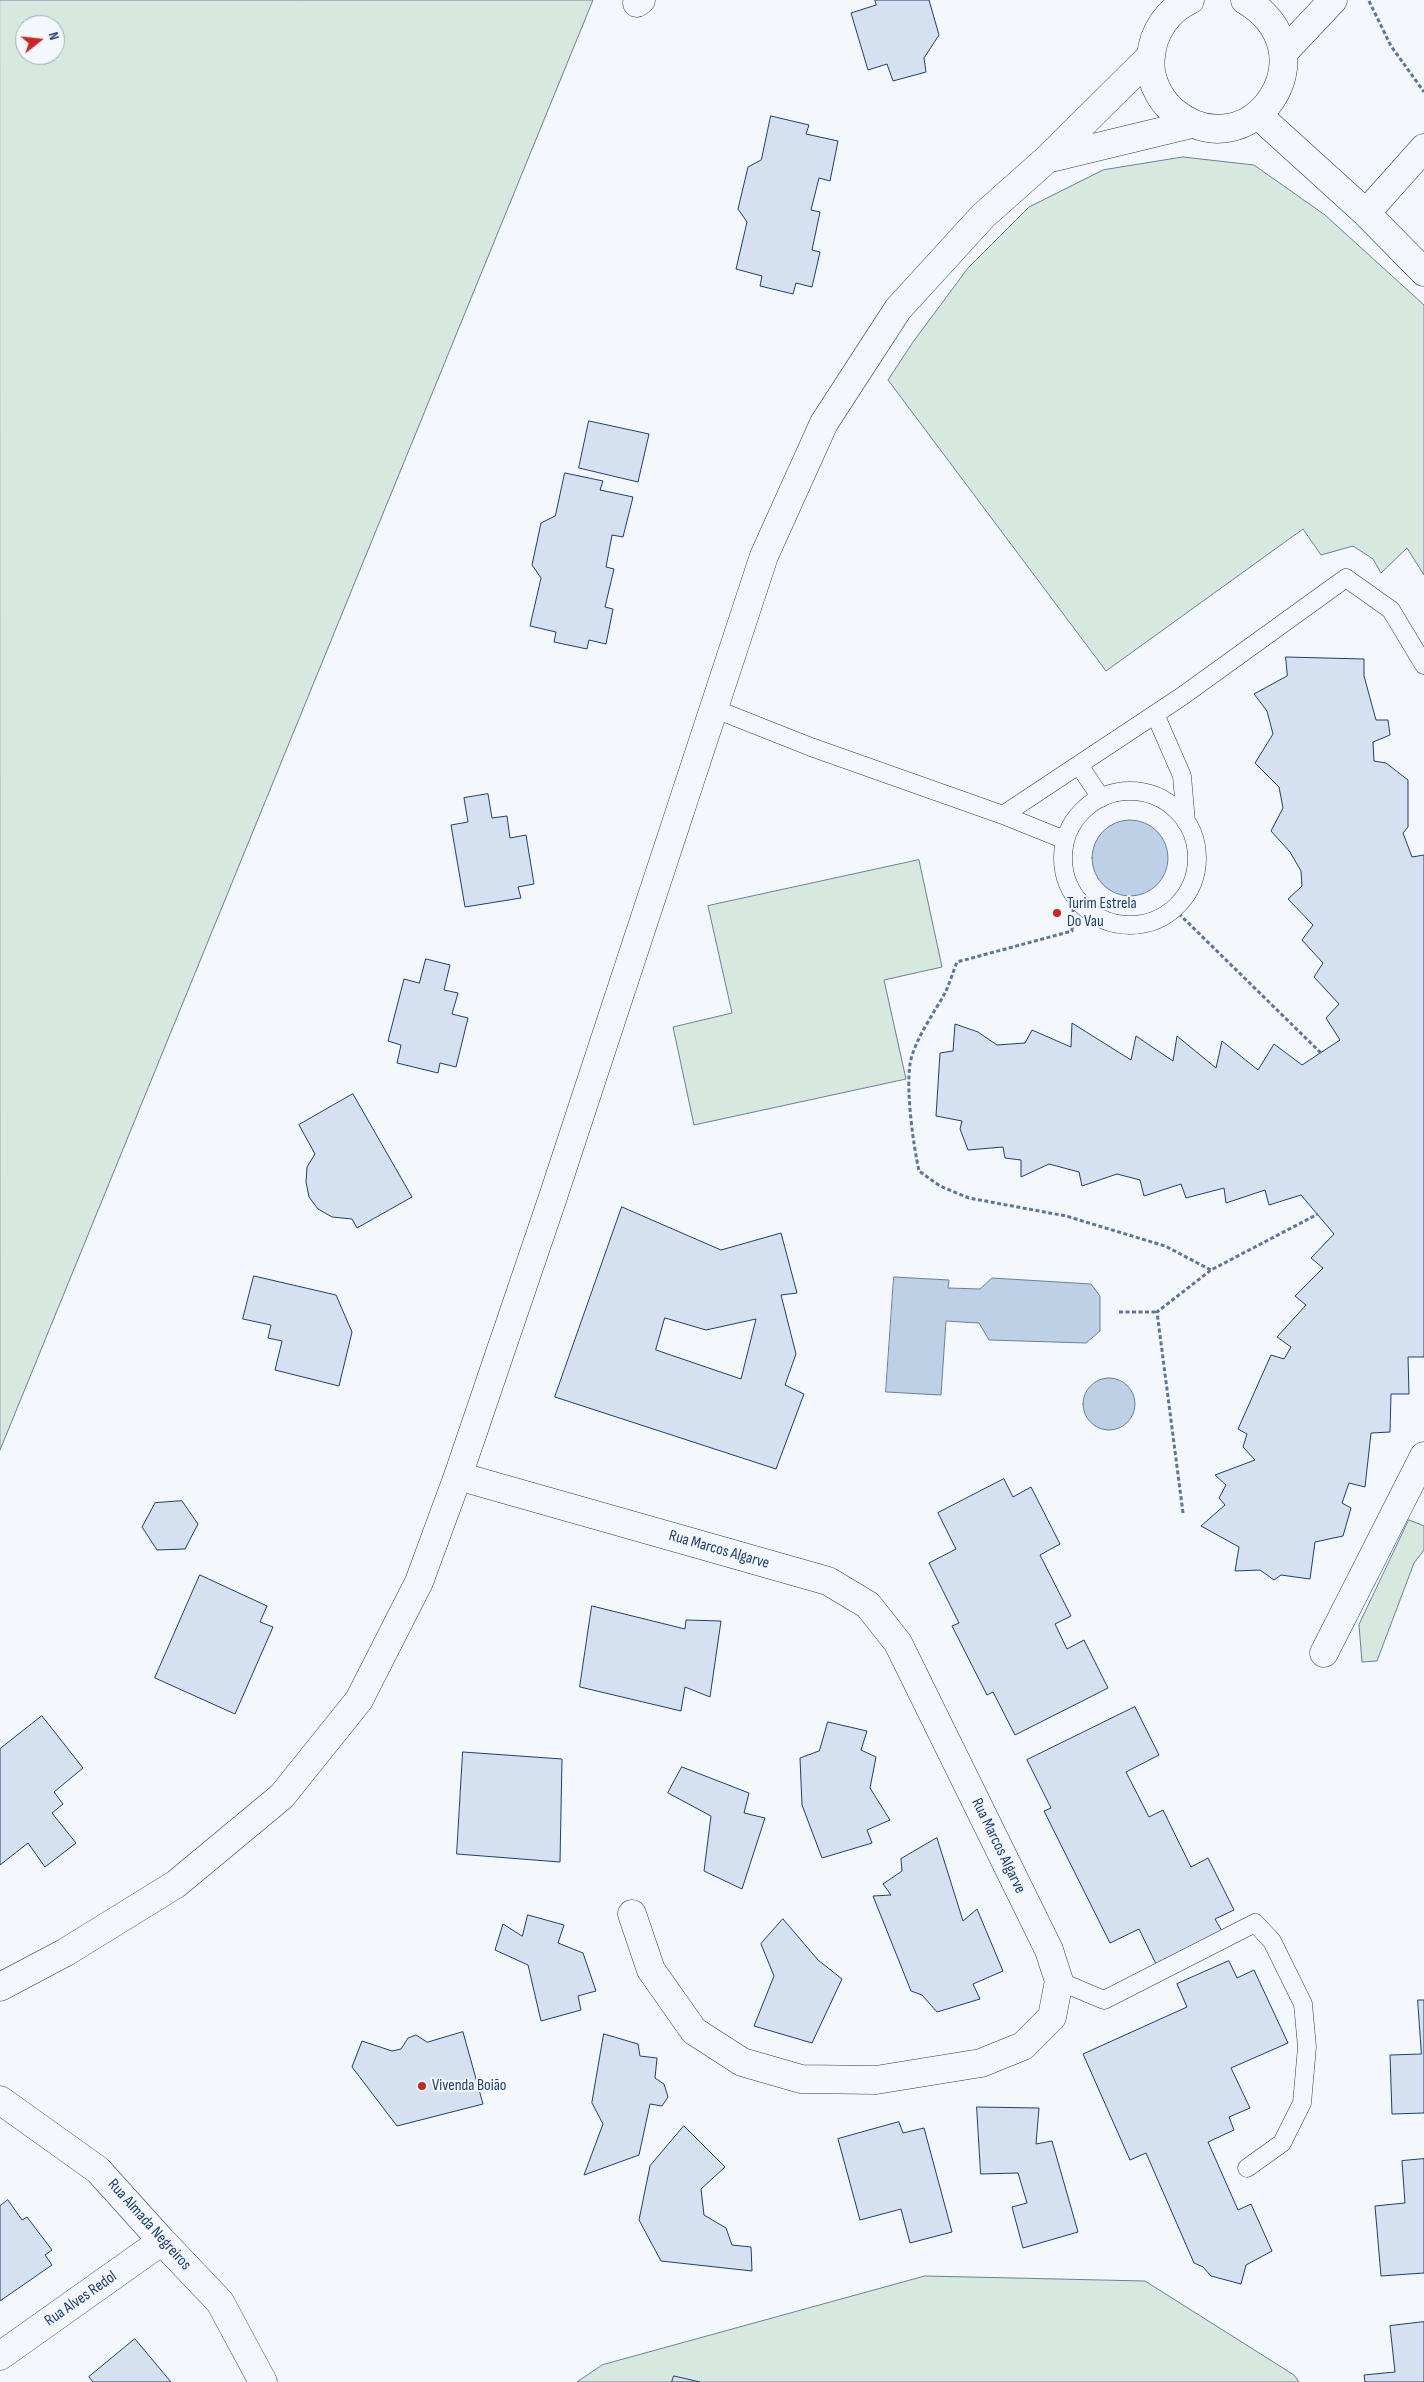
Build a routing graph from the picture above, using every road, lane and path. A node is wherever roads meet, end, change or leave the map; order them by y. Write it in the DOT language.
graph roads {
  1 [pos="1188,0"];
  2 [pos="1333,0"];
  3 [pos="1368,0"];
  4 [pos="1260,2"];
  5 [pos="1284,52"];
  6 [pos="1150,57"];
  7 [pos="1424,92"];
  8 [pos="1258,115"];
  9 [pos="1192,124"];
  10 [pos="1424,148"];
  11 [pos="1047,158"];
  12 [pos="1366,213"];
  13 [pos="1424,272"];
  14 [pos="1424,665"];
  15 [pos="715,709"];
  16 [pos="1155,714"];
  17 [pos="1079,765"];
  18 [pos="1101,798"];
  19 [pos="1003,816"];
  20 [pos="1186,822"];
  21 [pos="1065,840"];
  22 [pos="1074,895"];
  23 [pos="1174,909"];
  24 [pos="1321,1053"];
  25 [pos="1318,1214"];
  26 [pos="1211,1270"];
  27 [pos="1119,1312"];
  28 [pos="1157,1312"];
  29 [pos="1424,1456"];
  30 [pos="458,1476"];
  31 [pos="1183,1513"];
  32 [pos="1324,1653"];
  33 [pos="632,1914"];
  34 [pos="1059,1981"];
  35 [pos="0,1987"];
  36 [pos="0,2100"];
  37 [pos="1247,2168"];
  38 [pos="162,2241"];
  39 [pos="0,2356"];
  40 [pos="263,2382"];
  1 -- 6 [label="street"];
  2 -- 5 [label="street"];
  3 -- 7 [label="path"];
  4 -- 5 [label="street"];
  5 -- 8 [label="street"];
  6 -- 9 [label="street"];
  6 -- 11 [label="street"];
  8 -- 9 [label="street"];
  8 -- 12 [label="street"];
  9 -- 11 [label="street"];
  10 -- 12 [label="street"];
  11 -- 15 [label="street"];
  12 -- 13 [label="street"];
  14 -- 16 [label="lane"];
  15 -- 19 [label="lane"];
  15 -- 30 [label="street"];
  16 -- 17 [label="lane"];
  16 -- 20 [label="lane"];
  17 -- 18 [label="lane"];
  17 -- 19 [label="lane"];
  18 -- 20 [label="lane"];
  18 -- 21 [label="lane"];
  19 -- 21 [label="lane"];
  20 -- 23 [label="lane"];
  21 -- 22 [label="lane"];
  22 -- 23 [label="lane"];
  22 -- 26 [label="path"];
  23 -- 24 [label="path"];
  25 -- 26 [label="path"];
  26 -- 28 [label="path"];
  27 -- 28 [label="path"];
  28 -- 31 [label="path"];
  29 -- 32 [label="street"];
  30 -- 34 [label="street, Rua Marcos Algarve"];
  30 -- 35 [label="street"];
  33 -- 34 [label="street, Rua Marcos Algarve"];
  34 -- 37 [label="lane"];
  36 -- 38 [label="street, Rua Almada Negreiros"];
  38 -- 39 [label="street, Rua Alves Redol"];
  38 -- 40 [label="street, Rua Almada Negreiros"];
}
